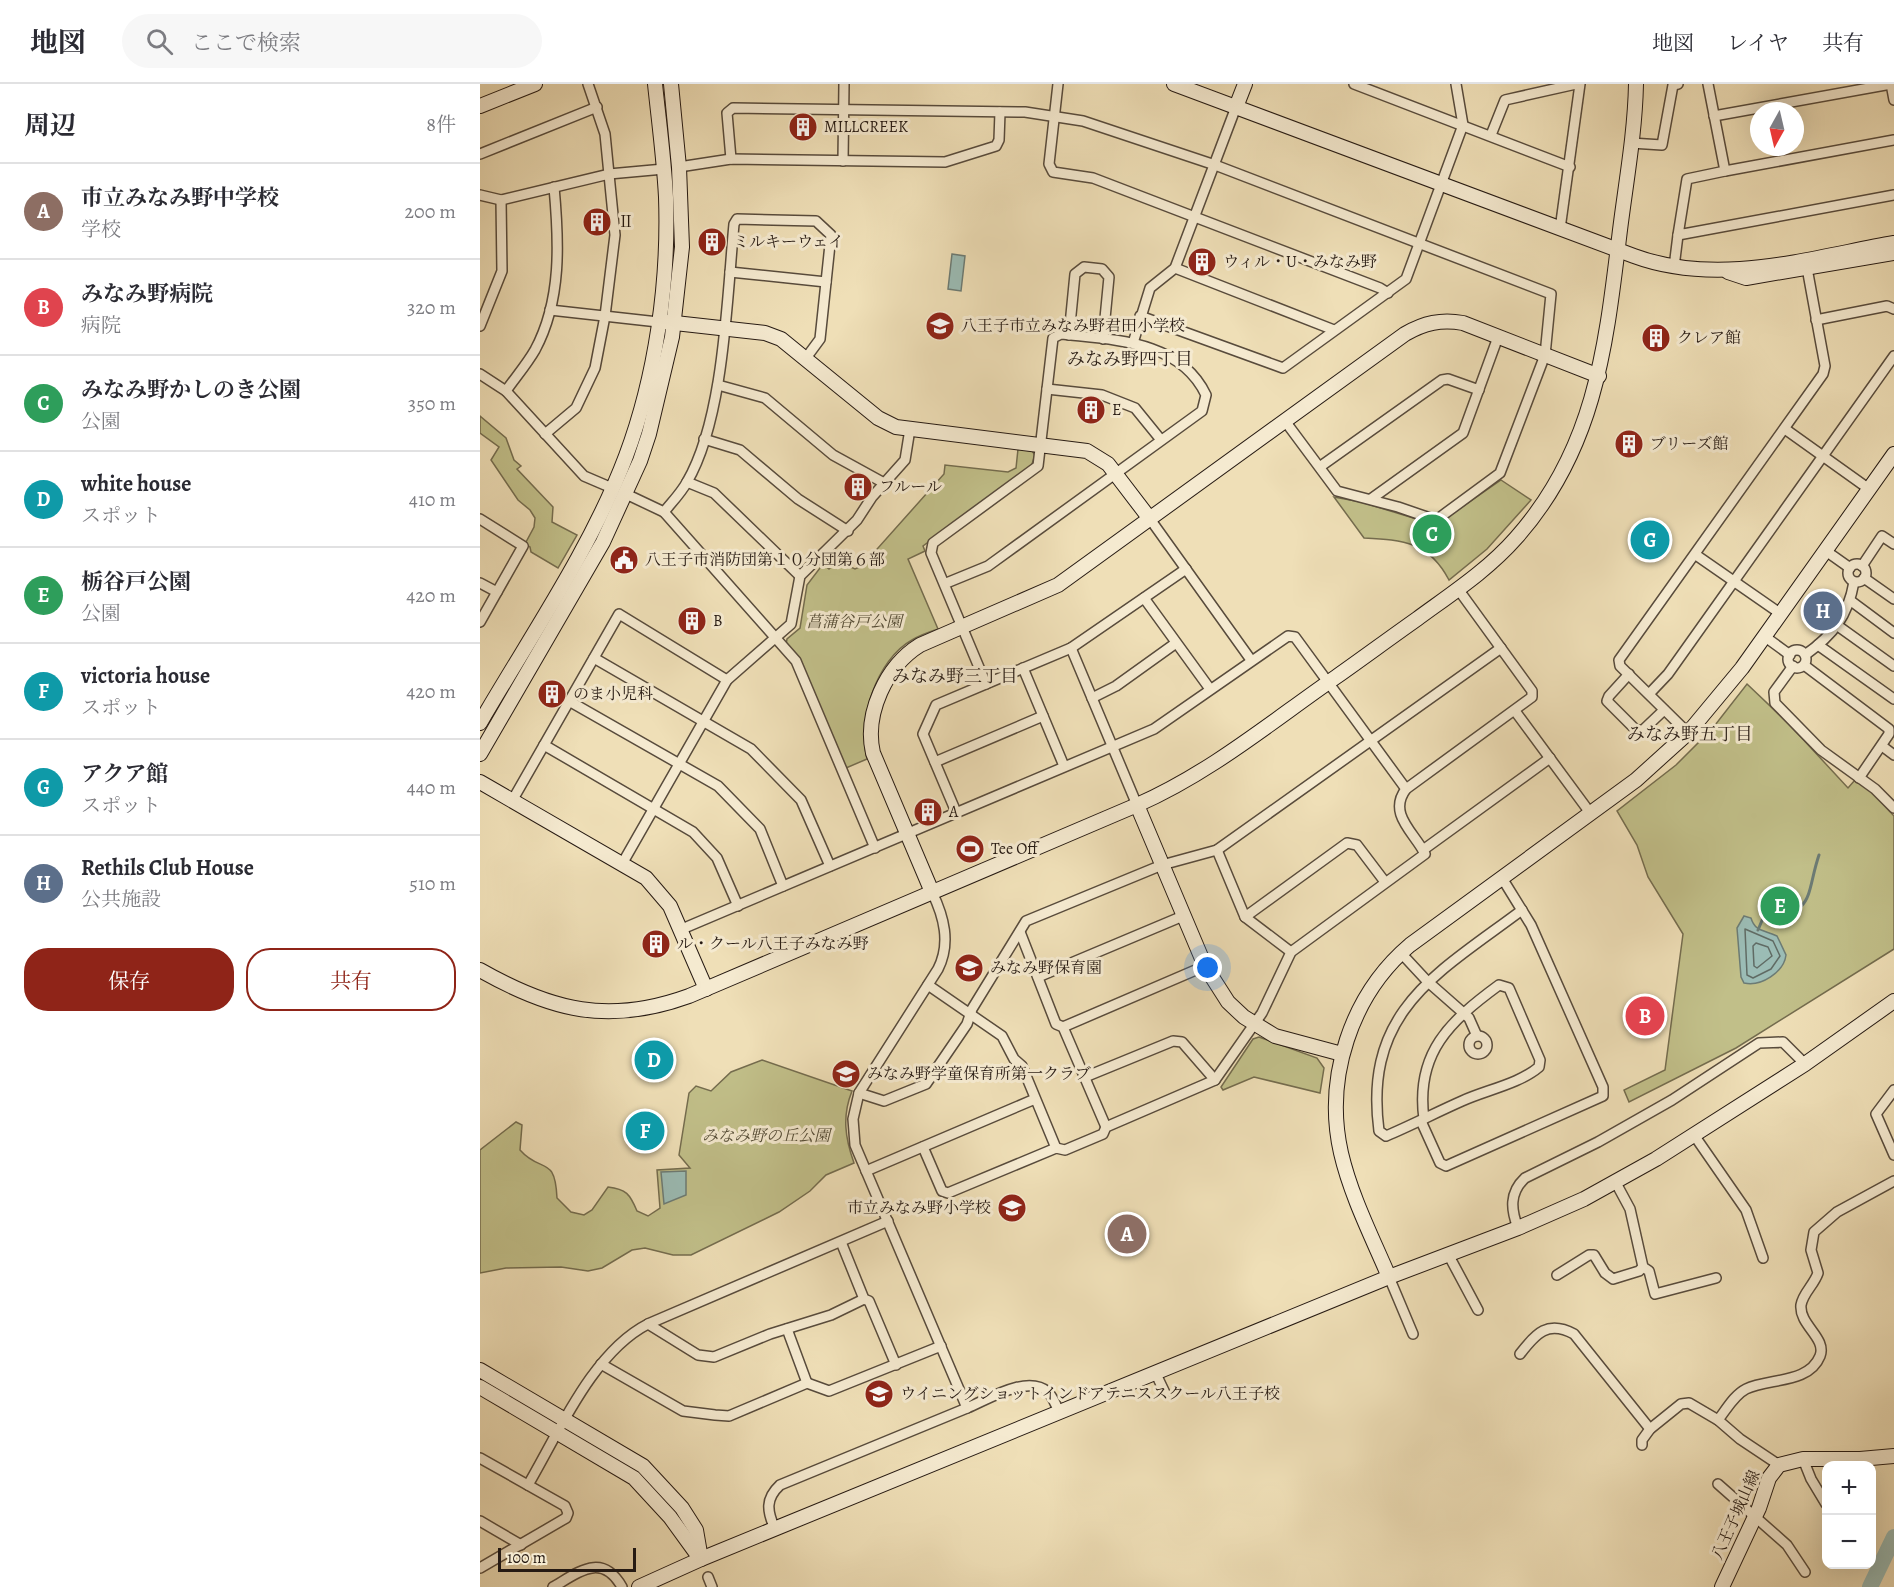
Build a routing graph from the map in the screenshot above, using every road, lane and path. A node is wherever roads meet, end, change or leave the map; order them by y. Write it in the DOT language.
graph roads {
  1 [pos="535,84"];
  2 [pos="588,84"];
  3 [pos="655,84"];
  4 [pos="671,84"];
  5 [pos="844,84"];
  6 [pos="1058,84"];
  7 [pos="1174,84"];
  8 [pos="1245,84"];
  9 [pos="1355,84"];
  10 [pos="1456,84"];
  11 [pos="1578,84"];
  12 [pos="1636,84"];
  13 [pos="1678,84"];
  14 [pos="1708,84"];
  15 [pos="1891,84"];
  16 [pos="1894,100"];
  17 [pos="480,106"];
  18 [pos="597,107"];
  19 [pos="1236,107"];
  20 [pos="844,110"];
  21 [pos="1000,112"];
  22 [pos="1055,115"];
  23 [pos="1714,116"];
  24 [pos="1462,125"];
  25 [pos="1491,135"];
  26 [pos="1894,140"];
  27 [pos="1631,143"];
  28 [pos="480,154"];
  29 [pos="731,159"];
  30 [pos="843,161"];
  31 [pos="1215,165"];
  32 [pos="680,167"];
  33 [pos="1570,167"];
  34 [pos="664,169"];
  35 [pos="1725,171"];
  36 [pos="609,174"];
  37 [pos="1441,185"];
  38 [pos="554,187"];
  39 [pos="480,195"];
  40 [pos="1894,195"];
  41 [pos="501,200"];
  42 [pos="1195,217"];
  43 [pos="1560,229"];
  44 [pos="1894,234"];
  45 [pos="1678,235"];
  46 [pos="1420,243"];
  47 [pos="1894,243"];
  48 [pos="1618,250"];
  49 [pos="1894,253"];
  50 [pos="1674,267"];
  51 [pos="1175,268"];
  52 [pos="1807,268"];
  53 [pos="1725,271"];
  54 [pos="730,272"];
  55 [pos="826,282"];
  56 [pos="1388,293"];
  57 [pos="1894,309"];
  58 [pos="550,310"];
  59 [pos="605,316"];
  60 [pos="1140,316"];
  61 [pos="1816,320"];
  62 [pos="658,322"];
  63 [pos="674,323"];
  64 [pos="480,326"];
  65 [pos="724,328"];
  66 [pos="1334,330"];
  67 [pos="1069,335"];
  68 [pos="1498,337"];
  69 [pos="1103,339"];
  70 [pos="1133,343"];
  71 [pos="1545,355"];
  72 [pos="1894,356"];
  73 [pos="806,358"];
  74 [pos="480,374"];
  75 [pos="1599,376"];
  76 [pos="718,385"];
  77 [pos="1047,389"];
  78 [pos="1479,390"];
  79 [pos="506,392"];
  80 [pos="1285,421"];
  81 [pos="910,429"];
  82 [pos="1785,429"];
  83 [pos="545,434"];
  84 [pos="704,439"];
  85 [pos="1161,440"];
  86 [pos="1041,443"];
  87 [pos="1894,454"];
  88 [pos="1823,456"];
  89 [pos="1321,466"];
  90 [pos="1116,473"];
  91 [pos="687,482"];
  92 [pos="885,483"];
  93 [pos="612,488"];
  94 [pos="1869,489"];
  95 [pos="626,494"];
  96 [pos="1371,500"];
  97 [pos="664,512"];
  98 [pos="480,519"];
  99 [pos="1150,519"];
  100 [pos="848,531"];
  101 [pos="1894,544"];
  102 [pos="1826,551"];
  103 [pos="1696,555"];
  104 [pos="1862,566"];
  105 [pos="1850,568"];
  106 [pos="1186,569"];
  107 [pos="800,576"];
  108 [pos="1864,578"];
  109 [pos="1734,581"];
  110 [pos="1854,582"];
  111 [pos="480,583"];
  112 [pos="944,584"];
  113 [pos="1458,589"];
  114 [pos="497,592"];
  115 [pos="1144,598"];
  116 [pos="1894,599"];
  117 [pos="1851,601"];
  118 [pos="1781,614"];
  119 [pos="480,622"];
  120 [pos="1838,626"];
  121 [pos="962,628"];
  122 [pos="1894,633"];
  123 [pos="1764,636"];
  124 [pos="776,637"];
  125 [pos="1176,643"];
  126 [pos="1818,645"];
  127 [pos="1071,648"];
  128 [pos="1501,648"];
  129 [pos="1790,655"];
  130 [pos="1805,655"];
  131 [pos="594,658"];
  132 [pos="1251,660"];
  133 [pos="1804,665"];
  134 [pos="1792,666"];
  135 [pos="1894,666"];
  136 [pos="1023,668"];
  137 [pos="1629,674"];
  138 [pos="728,680"];
  139 [pos="1328,683"];
  140 [pos="986,684"];
  141 [pos="1210,689"];
  142 [pos="1649,694"];
  143 [pos="1092,698"];
  144 [pos="1894,699"];
  145 [pos="569,701"];
  146 [pos="1664,710"];
  147 [pos="1515,711"];
  148 [pos="1043,716"];
  149 [pos="704,721"];
  150 [pos="480,723"];
  151 [pos="1688,733"];
  152 [pos="1370,741"];
  153 [pos="544,745"];
  154 [pos="1882,746"];
  155 [pos="1113,747"];
  156 [pos="480,754"];
  157 [pos="1894,754"];
  158 [pos="1550,758"];
  159 [pos="935,762"];
  160 [pos="679,764"];
  161 [pos="1064,766"];
  162 [pos="1859,778"];
  163 [pos="480,782"];
  164 [pos="1406,789"];
  165 [pos="512,801"];
  166 [pos="1137,806"];
  167 [pos="654,808"];
  168 [pos="1894,808"];
  169 [pos="956,812"];
  170 [pos="1591,814"];
  171 [pos="908,834"];
  172 [pos="875,848"];
  173 [pos="1217,850"];
  174 [pos="1423,850"];
  175 [pos="622,864"];
  176 [pos="1162,865"];
  177 [pos="830,866"];
  178 [pos="1502,878"];
  179 [pos="1385,882"];
  180 [pos="783,886"];
  181 [pos="932,892"];
  182 [pos="738,906"];
  183 [pos="1522,910"];
  184 [pos="1183,916"];
  185 [pos="1245,917"];
  186 [pos="682,929"];
  187 [pos="1020,932"];
  188 [pos="1291,952"];
  189 [pos="1401,953"];
  190 [pos="1205,966"];
  191 [pos="480,970"];
  192 [pos="1038,977"];
  193 [pos="1427,981"];
  194 [pos="928,985"];
  195 [pos="706,988"];
  196 [pos="1894,1001"];
  197 [pos="1463,1012"];
  198 [pos="971,1014"];
  199 [pos="1254,1023"];
  200 [pos="1063,1027"];
  201 [pos="1477,1036"];
  202 [pos="1342,1054"];
  203 [pos="1805,1064"];
  204 [pos="1085,1077"];
  205 [pos="1215,1080"];
  206 [pos="1894,1090"];
  207 [pos="859,1093"];
  208 [pos="1035,1099"];
  209 [pos="1422,1120"];
  210 [pos="1106,1127"];
  211 [pos="1694,1135"];
  212 [pos="923,1147"];
  213 [pos="1056,1148"];
  214 [pos="1894,1155"];
  215 [pos="866,1171"];
  216 [pos="1894,1181"];
  217 [pos="1616,1183"];
  218 [pos="888,1221"];
  219 [pos="1518,1228"];
  220 [pos="841,1242"];
  221 [pos="1448,1254"];
  222 [pos="1763,1258"];
  223 [pos="1643,1267"];
  224 [pos="1557,1275"];
  225 [pos="1389,1277"];
  226 [pos="1716,1278"];
  227 [pos="864,1299"];
  228 [pos="1478,1310"];
  229 [pos="648,1324"];
  230 [pos="788,1329"];
  231 [pos="1413,1334"];
  232 [pos="941,1346"];
  233 [pos="1520,1354"];
  234 [pos="601,1364"];
  235 [pos="896,1365"];
  236 [pos="480,1370"];
  237 [pos="1156,1374"];
  238 [pos="807,1383"];
  239 [pos="480,1387"];
  240 [pos="1165,1393"];
  241 [pos="967,1408"];
  242 [pos="1060,1413"];
  243 [pos="566,1420"];
  244 [pos="1718,1420"];
  245 [pos="1650,1429"];
  246 [pos="559,1433"];
  247 [pos="1642,1445"];
  248 [pos="1894,1456"];
  249 [pos="480,1458"];
  250 [pos="1803,1459"];
  251 [pos="1779,1465"];
  252 [pos="1718,1484"];
  253 [pos="528,1485"];
  254 [pos="1822,1496"];
  255 [pos="1755,1517"];
  256 [pos="480,1521"];
  257 [pos="775,1528"];
  258 [pos="521,1545"];
  259 [pos="701,1559"];
  260 [pos="480,1568"];
  261 [pos="1805,1572"];
  262 [pos="708,1577"];
  263 [pos="553,1587"];
  264 [pos="622,1587"];
  265 [pos="639,1587"];
  266 [pos="712,1587"];
  267 [pos="1722,1587"];
  1 -- 17 [label="street"];
  2 -- 18 [label="street"];
  3 -- 34 [label="street"];
  4 -- 32 [label="street"];
  5 -- 20 [label="street"];
  6 -- 22 [label="street"];
  7 -- 19 [label="street"];
  8 -- 19 [label="street"];
  9 -- 24 [label="street"];
  10 -- 24 [label="street"];
  11 -- 25 [label="street"];
  11 -- 33 [label="street"];
  12 -- 27 [label="street"];
  13 -- 27 [label="street"];
  14 -- 23 [label="street"];
  15 -- 16 [label="street"];
  15 -- 23 [label="street"];
  18 -- 28 [label="street"];
  18 -- 36 [label="street"];
  19 -- 31 [label="street"];
  19 -- 37 [label="street"];
  20 -- 21 [label="street"];
  20 -- 29 [label="street"];
  20 -- 30 [label="street"];
  21 -- 22 [label="street"];
  21 -- 30 [label="street"];
  22 -- 31 [label="street"];
  22 -- 42 [label="street"];
  23 -- 35 [label="street"];
  24 -- 25 [label="street"];
  24 -- 37 [label="street"];
  25 -- 33 [label="street"];
  26 -- 35 [label="street"];
  27 -- 48 [label="street"];
  29 -- 30 [label="street"];
  29 -- 32 [label="street"];
  31 -- 42 [label="street"];
  31 -- 46 [label="street"];
  32 -- 63 [label="street"];
  33 -- 43 [label="street"];
  34 -- 36 [label="street"];
  34 -- 62 [label="street"];
  35 -- 45 [label="street"];
  36 -- 38 [label="street"];
  36 -- 59 [label="street"];
  37 -- 43 [label="street"];
  37 -- 46 [label="street"];
  38 -- 41 [label="street"];
  38 -- 58 [label="street"];
  39 -- 41 [label="street"];
  40 -- 45 [label="street"];
  41 -- 64 [label="street"];
  42 -- 51 [label="street"];
  42 -- 56 [label="street"];
  43 -- 48 [label="street"];
  44 -- 53 [label="street"];
  45 -- 50 [label="street"];
  46 -- 56 [label="street"];
  46 -- 71 [label="street"];
  47 -- 53 [label="street"];
  48 -- 50 [label="street"];
  48 -- 75 [label="street"];
  49 -- 52 [label="street"];
  50 -- 53 [label="street"];
  51 -- 60 [label="street"];
  51 -- 66 [label="street"];
  52 -- 53 [label="street"];
  52 -- 61 [label="street"];
  54 -- 55 [label="street"];
  54 -- 55 [label="street"];
  54 -- 65 [label="street"];
  55 -- 73 [label="street"];
  56 -- 66 [label="street"];
  57 -- 61 [label="street"];
  58 -- 59 [label="street"];
  58 -- 79 [label="street"];
  59 -- 62 [label="street"];
  59 -- 83 [label="street"];
  60 -- 66 [label="street"];
  60 -- 70 [label="street"];
  61 -- 82 [label="street"];
  62 -- 63 [label="street"];
  62 -- 93 [label="street"];
  63 -- 65 [label="street"];
  63 -- 95 [label="street"];
  65 -- 73 [label="street"];
  65 -- 76 [label="street"];
  67 -- 69 [label="street"];
  67 -- 69 [label="street"];
  67 -- 77 [label="street"];
  68 -- 71 [label="street"];
  68 -- 78 [label="street"];
  68 -- 80 [label="street"];
  69 -- 70 [label="street"];
  70 -- 85 [label="street"];
  71 -- 75 [label="street"];
  71 -- 96 [label="street"];
  72 -- 88 [label="street"];
  73 -- 81 [label="street"];
  74 -- 79 [label="street"];
  75 -- 113 [label="street"];
  76 -- 84 [label="street"];
  76 -- 92 [label="street"];
  77 -- 85 [label="street"];
  77 -- 86 [label="street"];
  78 -- 89 [label="street"];
  78 -- 96 [label="street"];
  79 -- 83 [label="street"];
  80 -- 89 [label="street"];
  80 -- 99 [label="street"];
  81 -- 86 [label="street"];
  81 -- 92 [label="street"];
  82 -- 88 [label="street"];
  82 -- 103 [label="street"];
  83 -- 93 [label="street"];
  84 -- 91 [label="street"];
  84 -- 100 [label="street"];
  85 -- 90 [label="street"];
  86 -- 90 [label="street"];
  86 -- 112 [label="street"];
  87 -- 94 [label="street"];
  88 -- 94 [label="street"];
  88 -- 109 [label="street"];
  89 -- 96 [label="street"];
  90 -- 99 [label="street"];
  90 -- 112 [label="street"];
  91 -- 97 [label="street"];
  91 -- 107 [label="street"];
  92 -- 100 [label="street"];
  93 -- 150 [label="street"];
  94 -- 102 [label="street"];
  95 -- 97 [label="street"];
  95 -- 156 [label="street"];
  97 -- 124 [label="street"];
  98 -- 114 [label="street"];
  99 -- 106 [label="street"];
  99 -- 121 [label="street"];
  100 -- 107 [label="street"];
  101 -- 104 [label="street"];
  102 -- 105 [label="street"];
  102 -- 118 [label="street"];
  103 -- 109 [label="street"];
  103 -- 137 [label="street"];
  104 -- 105 [label="street"];
  104 -- 108 [label="street"];
  105 -- 110 [label="street"];
  106 -- 115 [label="street"];
  106 -- 132 [label="street"];
  107 -- 124 [label="street"];
  108 -- 110 [label="street"];
  108 -- 116 [label="street"];
  109 -- 118 [label="street"];
  109 -- 142 [label="street"];
  110 -- 117 [label="street"];
  111 -- 114 [label="street"];
  112 -- 121 [label="street"];
  113 -- 128 [label="street"];
  113 -- 139 [label="street"];
  114 -- 119 [label="street"];
  115 -- 125 [label="street"];
  115 -- 127 [label="street"];
  117 -- 120 [label="street"];
  117 -- 122 [label="street"];
  118 -- 123 [label="street"];
  120 -- 126 [label="street"];
  120 -- 135 [label="street"];
  121 -- 140 [label="street"];
  121 -- 171 [label="street"];
  123 -- 129 [label="street"];
  123 -- 151 [label="street"];
  124 -- 138 [label="street"];
  124 -- 172 [label="street"];
  125 -- 141 [label="street"];
  125 -- 143 [label="street"];
  126 -- 130 [label="street"];
  126 -- 144 [label="street"];
  127 -- 136 [label="street"];
  127 -- 143 [label="street"];
  128 -- 147 [label="street"];
  128 -- 152 [label="street"];
  129 -- 130 [label="street"];
  129 -- 134 [label="street"];
  130 -- 133 [label="street"];
  131 -- 138 [label="street"];
  131 -- 145 [label="street"];
  131 -- 149 [label="street"];
  132 -- 139 [label="street"];
  132 -- 141 [label="street"];
  133 -- 134 [label="street"];
  133 -- 154 [label="street"];
  134 -- 162 [label="street"];
  136 -- 140 [label="street"];
  136 -- 148 [label="street"];
  137 -- 142 [label="street"];
  137 -- 146 [label="street"];
  138 -- 149 [label="street"];
  139 -- 152 [label="street"];
  139 -- 166 [label="street"];
  140 -- 159 [label="street"];
  141 -- 155 [label="street"];
  142 -- 146 [label="street"];
  143 -- 155 [label="street"];
  145 -- 153 [label="street"];
  145 -- 160 [label="street"];
  146 -- 151 [label="street"];
  147 -- 158 [label="street"];
  147 -- 164 [label="street"];
  148 -- 159 [label="street"];
  148 -- 161 [label="street"];
  149 -- 160 [label="street"];
  149 -- 177 [label="street"];
  151 -- 170 [label="street"];
  152 -- 164 [label="street"];
  152 -- 173 [label="street"];
  153 -- 165 [label="street"];
  153 -- 167 [label="street"];
  154 -- 157 [label="street"];
  154 -- 162 [label="street"];
  155 -- 161 [label="street"];
  155 -- 166 [label="street"];
  158 -- 170 [label="street"];
  158 -- 174 [label="street"];
  159 -- 169 [label="street"];
  160 -- 167 [label="street"];
  160 -- 180 [label="street"];
  161 -- 169 [label="street"];
  162 -- 168 [label="street"];
  163 -- 165 [label="street"];
  164 -- 174 [label="street"];
  165 -- 175 [label="street"];
  166 -- 176 [label="street"];
  166 -- 181 [label="street"];
  167 -- 175 [label="street"];
  167 -- 182 [label="street"];
  169 -- 171 [label="street"];
  170 -- 178 [label="street"];
  171 -- 172 [label="street"];
  171 -- 181 [label="street"];
  172 -- 177 [label="street"];
  173 -- 176 [label="street"];
  173 -- 185 [label="street"];
  174 -- 179 [label="street"];
  175 -- 186 [label="street"];
  176 -- 184 [label="street"];
  176 -- 187 [label="street"];
  177 -- 180 [label="street"];
  178 -- 183 [label="street"];
  178 -- 189 [label="street"];
  179 -- 185 [label="street"];
  179 -- 188 [label="street"];
  180 -- 182 [label="street"];
  181 -- 194 [label="street"];
  181 -- 195 [label="street"];
  182 -- 186 [label="street"];
  183 -- 193 [label="street"];
  183 -- 209 [label="street"];
  184 -- 190 [label="street"];
  184 -- 192 [label="street"];
  185 -- 188 [label="street"];
  186 -- 195 [label="street"];
  187 -- 192 [label="street"];
  187 -- 198 [label="street"];
  188 -- 199 [label="street"];
  189 -- 193 [label="street"];
  189 -- 202 [label="street"];
  190 -- 199 [label="street"];
  190 -- 200 [label="street"];
  191 -- 195 [label="street"];
  192 -- 200 [label="street"];
  193 -- 197 [label="street"];
  193 -- 209 [label="street"];
  194 -- 198 [label="street"];
  194 -- 207 [label="street"];
  196 -- 203 [label="street"];
  197 -- 201 [label="street"];
  197 -- 209 [label="street"];
  197 -- 209 [label="street"];
  198 -- 207 [label="street"];
  198 -- 208 [label="street"];
  199 -- 202 [label="street"];
  199 -- 205 [label="street"];
  200 -- 204 [label="street"];
  202 -- 225 [label="street"];
  203 -- 211 [label="street"];
  203 -- 219 [label="street"];
  204 -- 205 [label="street"];
  204 -- 210 [label="street"];
  205 -- 210 [label="street"];
  206 -- 214 [label="street"];
  207 -- 215 [label="street"];
  208 -- 212 [label="street"];
  208 -- 213 [label="street"];
  210 -- 213 [label="street"];
  211 -- 217 [label="street"];
  211 -- 222 [label="street"];
  212 -- 213 [label="street"];
  212 -- 215 [label="street"];
  215 -- 218 [label="street"];
  216 -- 244 [label="street"];
  217 -- 219 [label="street"];
  217 -- 223 [label="street"];
  218 -- 220 [label="street"];
  218 -- 232 [label="street"];
  219 -- 221 [label="street"];
  220 -- 227 [label="street"];
  220 -- 229 [label="street"];
  221 -- 225 [label="street"];
  221 -- 228 [label="street"];
  223 -- 224 [label="street"];
  223 -- 226 [label="street"];
  225 -- 231 [label="street"];
  225 -- 237 [label="street"];
  227 -- 230 [label="street"];
  227 -- 235 [label="street"];
  229 -- 230 [label="street"];
  229 -- 234 [label="street"];
  230 -- 238 [label="street"];
  232 -- 235 [label="street"];
  232 -- 241 [label="street"];
  233 -- 245 [label="street"];
  234 -- 238 [label="street"];
  234 -- 243 [label="street"];
  235 -- 238 [label="street"];
  236 -- 243 [label="street"];
  237 -- 240 [label="street"];
  237 -- 242 [label="street"];
  239 -- 246 [label="street"];
  241 -- 242 [label="street"];
  241 -- 257 [label="street"];
  242 -- 257 [label="street"];
  243 -- 246 [label="street"];
  243 -- 259 [label="street"];
  244 -- 245 [label="street"];
  244 -- 251 [label="street"];
  245 -- 247 [label="street"];
  246 -- 253 [label="street"];
  246 -- 259 [label="street"];
  248 -- 250 [label="street, 八王子城山線"];
  249 -- 253 [label="street"];
  250 -- 251 [label="street, 八王子城山線"];
  250 -- 254 [label="street"];
  251 -- 255 [label="street, 八王子城山線"];
  252 -- 255 [label="street"];
  253 -- 258 [label="street"];
  255 -- 261 [label="street"];
  255 -- 267 [label="street, 八王子城山線"];
  256 -- 258 [label="street"];
  257 -- 259 [label="street"];
  258 -- 260 [label="street"];
  259 -- 265 [label="street"];
  262 -- 266 [label="street"];
  263 -- 264 [label="street"];
}
